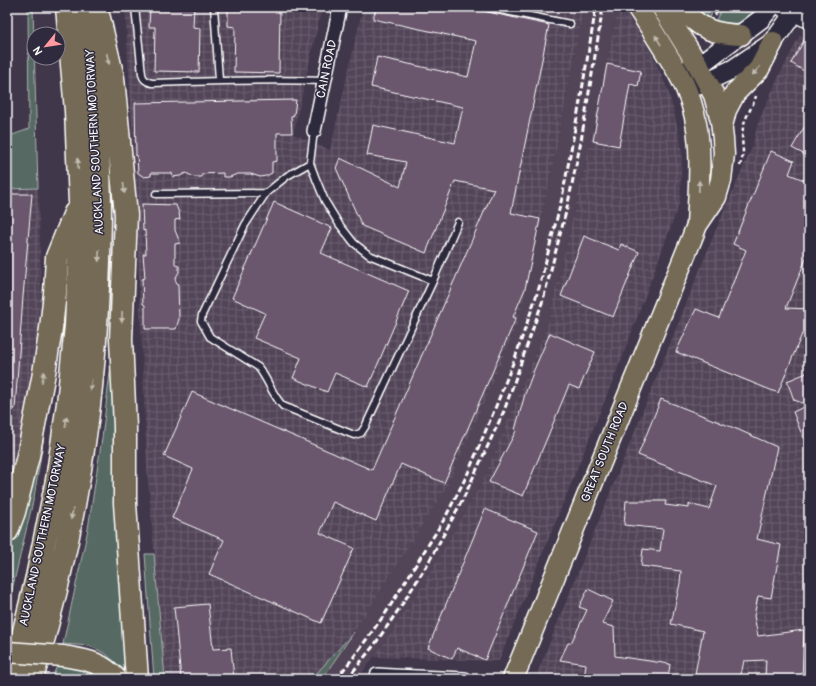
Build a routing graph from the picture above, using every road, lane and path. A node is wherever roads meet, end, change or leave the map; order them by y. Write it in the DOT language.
graph roads {
  1 [pos="67,7"];
  2 [pos="87,7"];
  3 [pos="96,7"];
  4 [pos="135,7"];
  5 [pos="214,7"];
  6 [pos="340,7"];
  7 [pos="486,7"];
  8 [pos="637,7"];
  9 [pos="662,7"];
  10 [pos="680,7"];
  11 [pos="771,7"];
  12 [pos="789,8"];
  13 [pos="809,19"];
  14 [pos="570,24"];
  15 [pos="741,35"];
  16 [pos="773,42"];
  17 [pos="703,73"];
  18 [pos="219,80"];
  19 [pos="325,81"];
  20 [pos="682,81"];
  21 [pos="758,91"];
  22 [pos="722,128"];
  23 [pos="314,131"];
  24 [pos="310,163"];
  25 [pos="740,169"];
  26 [pos="266,193"];
  27 [pos="156,194"];
  28 [pos="80,203"];
  29 [pos="458,222"];
  30 [pos="697,225"];
  31 [pos="433,281"];
  32 [pos="125,427"];
  33 [pos="7,531"];
  34 [pos="7,652"];
  35 [pos="375,677"];
  36 [pos="10,679"];
  37 [pos="32,679"];
  38 [pos="117,679"];
  39 [pos="138,679"];
  40 [pos="150,679"];
  41 [pos="465,679"];
  42 [pos="513,679"];
  28 -- 1 [label="highway, AUCKLAND SOUTHERN MOTORWAY, one-way"];
  2 -- 37 [label="highway, AUCKLAND SOUTHERN MOTORWAY, one-way"];
  3 -- 32 [label="highway, one-way"];
  4 -- 18 [label="lane"];
  5 -- 18 [label="lane"];
  6 -- 19 [label="street, CAIN ROAD"];
  7 -- 14 [label="lane"];
  20 -- 8 [label="main road, GREAT SOUTH ROAD, one-way"];
  9 -- 17 [label="main road, GREAT SOUTH ROAD"];
  10 -- 15 [label="main road"];
  11 -- 15 [label="main road"];
  12 -- 13 [label="main road"];
  12 -- 16 [label="main road"];
  15 -- 17 [label="main road"];
  16 -- 17 [label="main road"];
  16 -- 22 [label="main road, one-way"];
  17 -- 20 [label="main road"];
  17 -- 22 [label="main road, GREAT SOUTH ROAD"];
  18 -- 19 [label="lane"];
  19 -- 23 [label="street, CAIN ROAD"];
  30 -- 20 [label="main road, GREAT SOUTH ROAD, one-way"];
  21 -- 25 [label="path"];
  22 -- 30 [label="main road, GREAT SOUTH ROAD"];
  23 -- 24 [label="lane"];
  24 -- 26 [label="lane"];
  24 -- 31 [label="lane"];
  26 -- 27 [label="lane"];
  26 -- 31 [label="lane"];
  33 -- 28 [label="highway, one-way"];
  36 -- 28 [label="highway, AUCKLAND SOUTHERN MOTORWAY, one-way"];
  29 -- 31 [label="lane"];
  30 -- 42 [label="main road, GREAT SOUTH ROAD"];
  32 -- 39 [label="highway"];
  32 -- 40 [label="highway"];
  34 -- 38 [label="main road, bridge"];
  35 -- 41 [label="street"];
}
